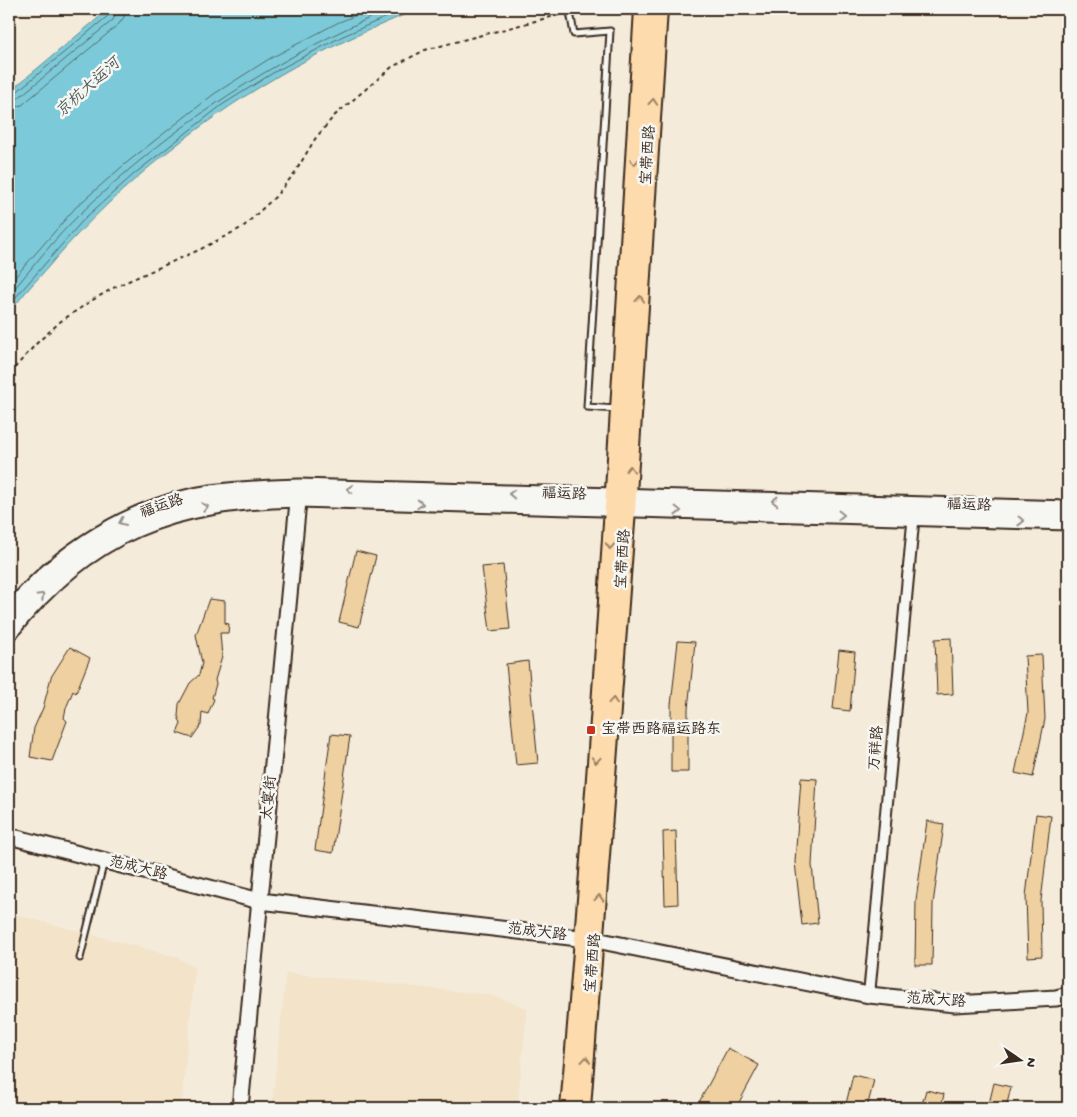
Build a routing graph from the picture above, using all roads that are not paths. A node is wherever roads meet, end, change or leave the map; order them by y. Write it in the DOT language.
graph roads {
  1 [pos="643,9"];
  2 [pos="659,9"];
  3 [pos="570,12"];
  4 [pos="630,348"];
  5 [pos="619,409"];
  6 [pos="299,493"];
  7 [pos="620,504"];
  8 [pos="1068,509"];
  9 [pos="914,511"];
  10 [pos="1068,522"];
  11 [pos="77,556"];
  12 [pos="9,613"];
  13 [pos="9,633"];
  14 [pos="9,836"];
  15 [pos="104,861"];
  16 [pos="260,901"];
  17 [pos="590,939"];
  18 [pos="80,958"];
  19 [pos="869,995"];
  20 [pos="1068,995"];
  21 [pos="240,1108"];
  22 [pos="569,1108"];
  23 [pos="582,1108"];
  1 -- 4 [label="main road, 宝带西路, one-way"];
  4 -- 2 [label="main road, 宝带西路, one-way"];
  3 -- 5 [label="lane"];
  4 -- 5 [label="main road, 宝带西路"];
  7 -- 4 [label="main road, 宝带西路, one-way"];
  5 -- 7 [label="main road, 宝带西路"];
  6 -- 7 [label="street, 福运路"];
  6 -- 11 [label="street, 福运路"];
  6 -- 16 [label="street, 太宴街"];
  7 -- 9 [label="street, 福运路"];
  7 -- 17 [label="main road, 宝带西路"];
  8 -- 9 [label="street, 福运路"];
  9 -- 10 [label="street, 福运路, one-way"];
  9 -- 19 [label="street, 万祥路"];
  11 -- 12 [label="street"];
  13 -- 11 [label="street, one-way"];
  14 -- 15 [label="street, 范成大路"];
  15 -- 16 [label="street, 范成大路"];
  15 -- 18 [label="lane"];
  16 -- 17 [label="street, 范成大路"];
  16 -- 21 [label="street, 太宴街"];
  17 -- 19 [label="street, 范成大路"];
  17 -- 22 [label="main road, 宝带西路"];
  23 -- 17 [label="main road, 宝带西路, one-way"];
  19 -- 20 [label="street, 范成大路"];
}
